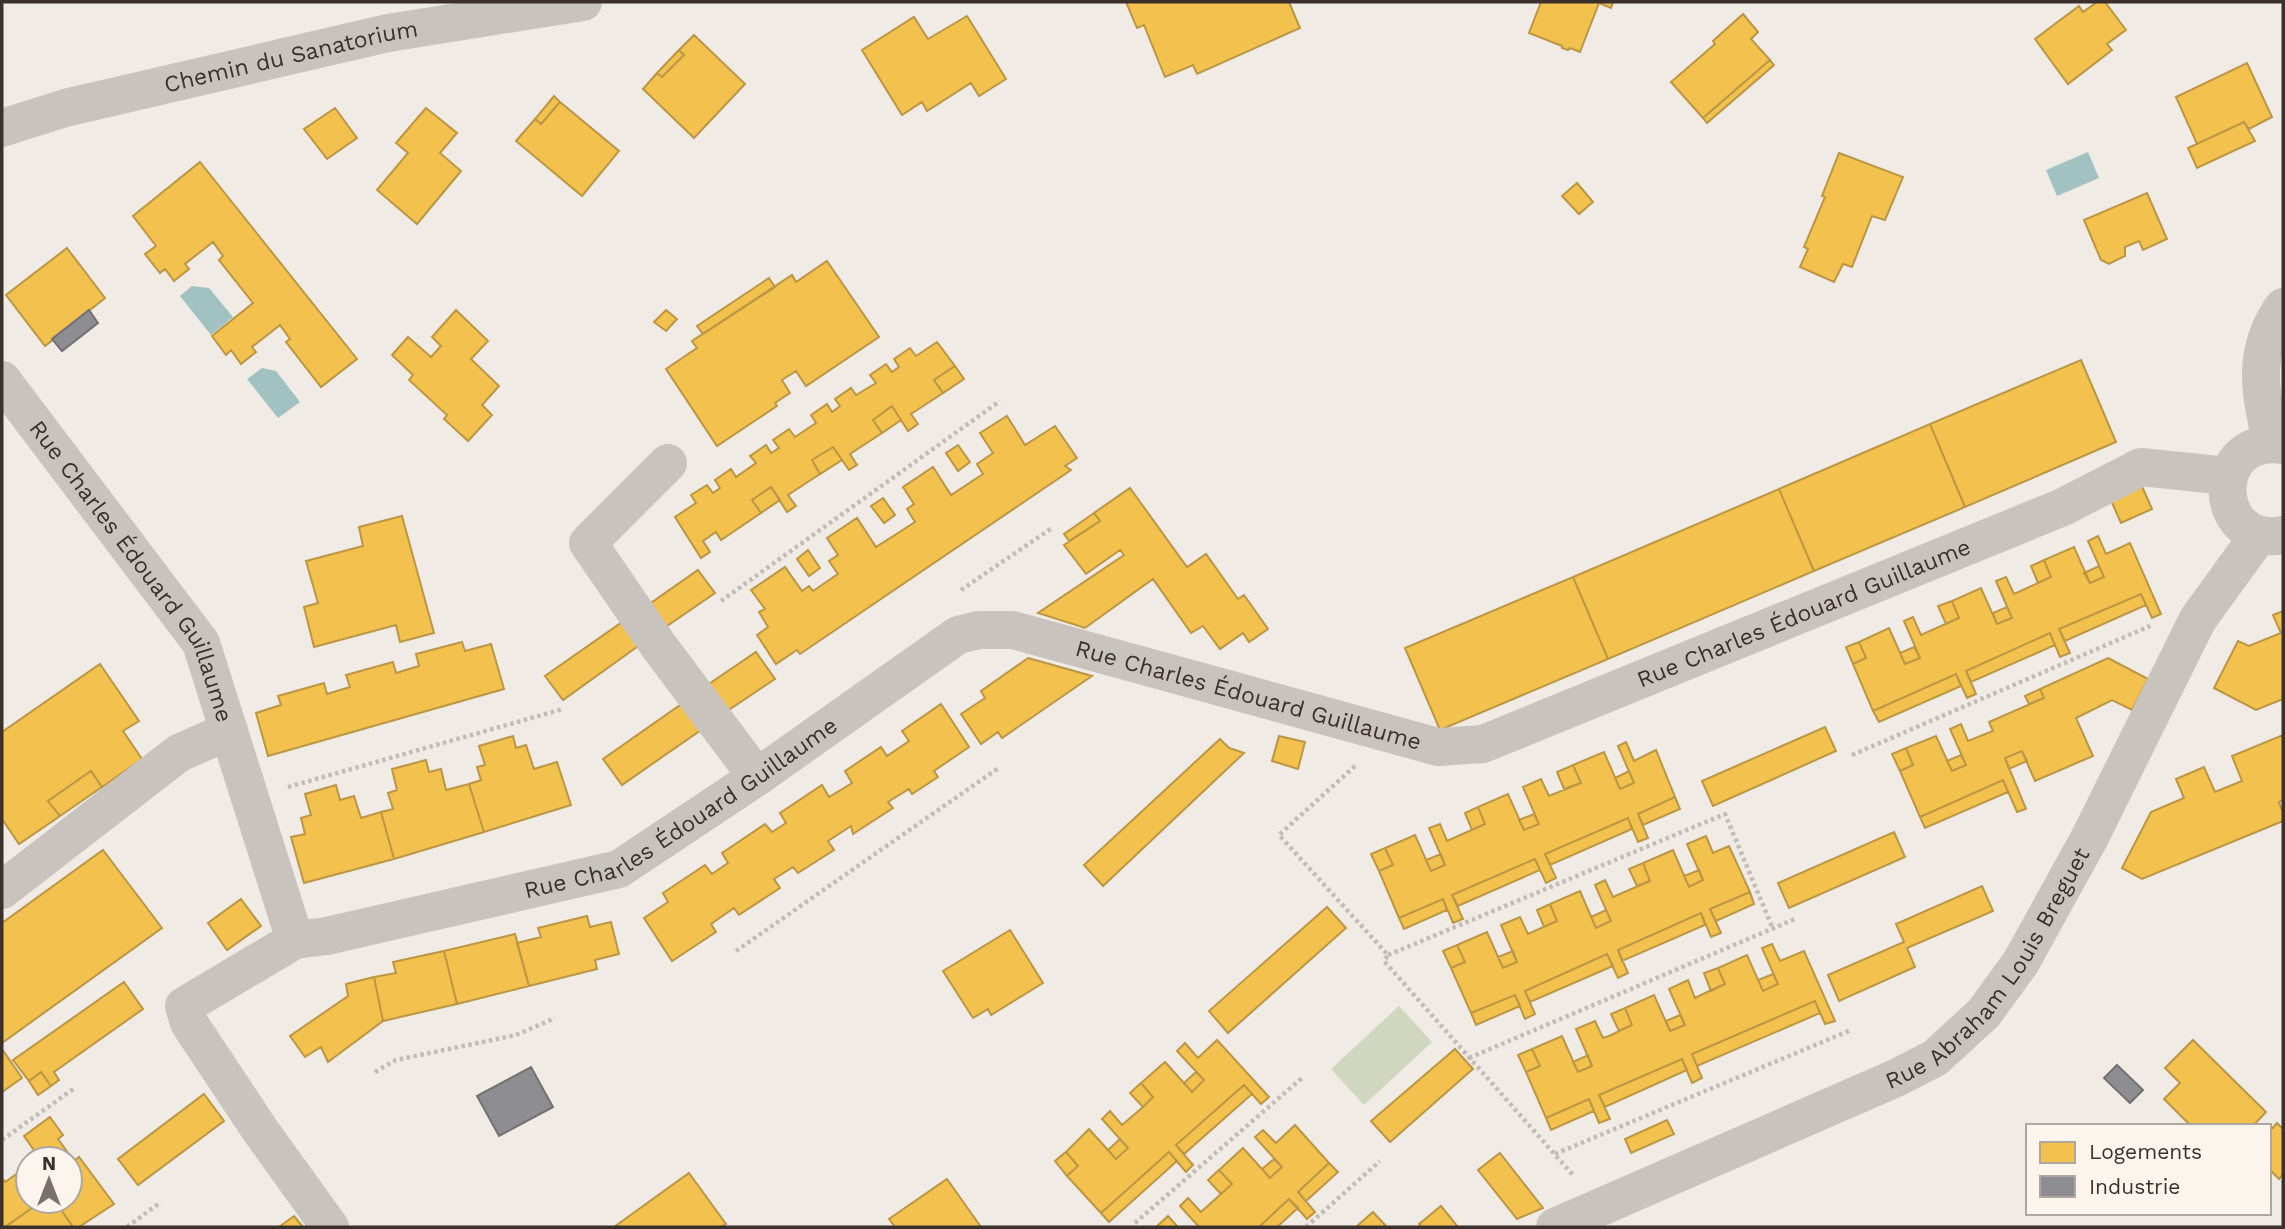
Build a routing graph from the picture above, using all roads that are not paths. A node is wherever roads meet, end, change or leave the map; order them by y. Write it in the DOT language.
graph roads {
  1 [pos="583,2"];
  2 [pos="2,128"];
  3 [pos="2283,307"];
  4 [pos="2,380"];
  5 [pos="2278,445"];
  6 [pos="668,463"];
  7 [pos="2228,476"];
  8 [pos="2271,535"];
  9 [pos="229,731"];
  10 [pos="757,777"];
  11 [pos="2,890"];
  12 [pos="295,940"];
  13 [pos="330,1227"];
  14 [pos="1555,1227"];
  1 -- 2 [label="street, Chemin du Sanatorium"];
  3 -- 5 [label="street"];
  4 -- 9 [label="street, Rue Charles Édouard Guillaume"];
  5 -- 7 [label="street"];
  6 -- 10 [label="street"];
  7 -- 8 [label="street"];
  7 -- 10 [label="street, Rue Charles Édouard Guillaume"];
  8 -- 14 [label="street, Rue Abraham Louis Breguet"];
  9 -- 11 [label="street, Rue Charles Édouard Guillaume"];
  9 -- 12 [label="street, Rue Charles Édouard Guillaume"];
  10 -- 12 [label="street, Rue Charles Édouard Guillaume"];
  12 -- 13 [label="street, Rue Charles Édouard Guillaume"];
}
